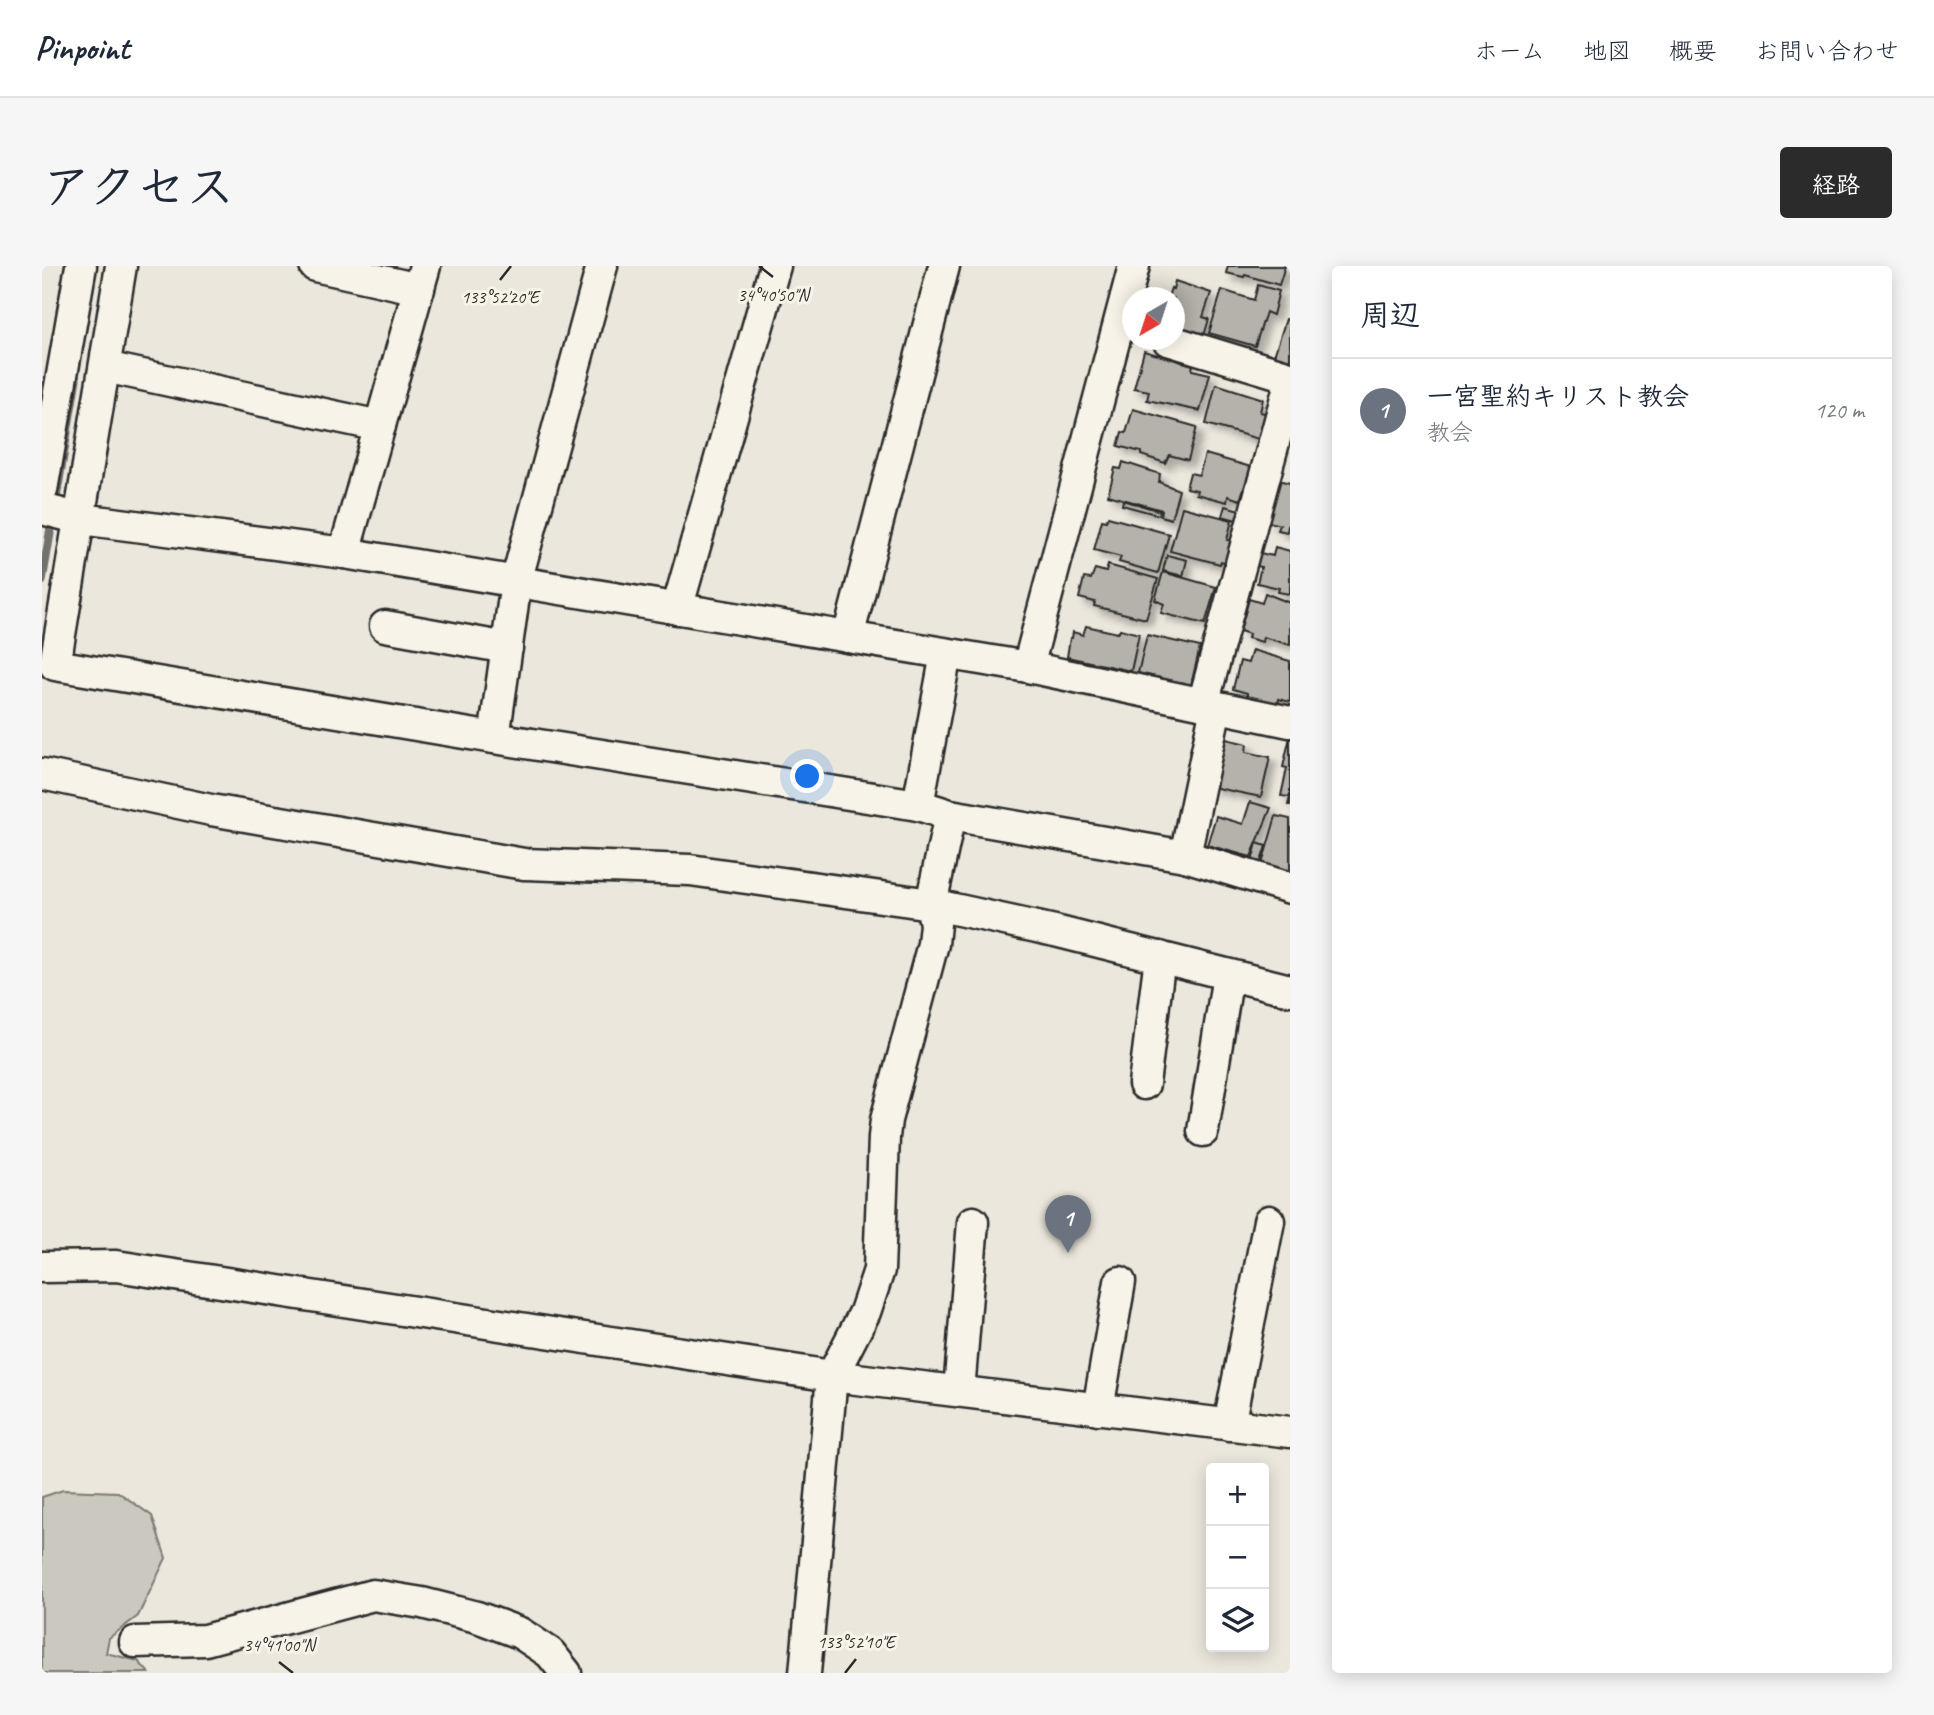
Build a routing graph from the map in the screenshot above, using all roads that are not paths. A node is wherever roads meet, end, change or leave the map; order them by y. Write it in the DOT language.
graph roads {
  1 [pos="81,266"];
  2 [pos="121,266"];
  3 [pos="315,266"];
  4 [pos="603,266"];
  5 [pos="775,266"];
  6 [pos="944,266"];
  7 [pos="1134,266"];
  8 [pos="422,278"];
  9 [pos="1131,287"];
  10 [pos="1122,337"];
  11 [pos="1185,345"];
  12 [pos="105,367"];
  13 [pos="1290,377"];
  14 [pos="1290,383"];
  15 [pos="380,426"];
  16 [pos="42,490"];
  17 [pos="42,509"];
  18 [pos="81,519"];
  19 [pos="344,553"];
  20 [pos="516,582"];
  21 [pos="677,609"];
  22 [pos="385,626"];
  23 [pos="848,637"];
  24 [pos="507,648"];
  25 [pos="946,654"];
  26 [pos="1028,667"];
  27 [pos="1209,706"];
  28 [pos="1290,722"];
  29 [pos="494,738"];
  30 [pos="42,774"];
  31 [pos="918,805"];
  32 [pos="950,815"];
  33 [pos="1185,856"];
  34 [pos="1290,888"];
  35 [pos="931,904"];
  36 [pos="1160,957"];
  37 [pos="1228,975"];
  38 [pos="1290,990"];
  39 [pos="1144,1084"];
  40 [pos="1203,1131"];
  41 [pos="1269,1221"];
  42 [pos="973,1222"];
  43 [pos="42,1267"];
  44 [pos="1120,1282"];
  45 [pos="832,1376"];
  46 [pos="959,1391"];
  47 [pos="1098,1409"];
  48 [pos="1229,1425"];
  49 [pos="1290,1432"];
  50 [pos="135,1642"];
  51 [pos="566,1673"];
  52 [pos="805,1673"];
  1 -- 16 [label="street"];
  2 -- 12 [label="street"];
  3 -- 8 [label="street"];
  4 -- 20 [label="street"];
  5 -- 21 [label="street"];
  6 -- 23 [label="street"];
  7 -- 9 [label="street"];
  8 -- 15 [label="street"];
  10 -- 26 [label="street"];
  11 -- 13 [label="street"];
  12 -- 15 [label="street"];
  12 -- 18 [label="street"];
  14 -- 27 [label="street"];
  15 -- 19 [label="street"];
  17 -- 18 [label="street"];
  18 -- 19 [label="street"];
  18 -- 29 [label="street"];
  19 -- 20 [label="street"];
  20 -- 21 [label="street"];
  20 -- 24 [label="street"];
  21 -- 23 [label="street"];
  22 -- 24 [label="street"];
  23 -- 25 [label="street"];
  24 -- 29 [label="street"];
  25 -- 26 [label="street"];
  25 -- 31 [label="street"];
  26 -- 27 [label="street"];
  27 -- 28 [label="street"];
  27 -- 33 [label="street"];
  29 -- 31 [label="street"];
  30 -- 35 [label="street"];
  31 -- 32 [label="street"];
  32 -- 33 [label="street"];
  32 -- 35 [label="street"];
  33 -- 34 [label="street"];
  35 -- 36 [label="street"];
  35 -- 45 [label="street"];
  36 -- 37 [label="street"];
  36 -- 39 [label="street"];
  37 -- 38 [label="street"];
  37 -- 40 [label="street"];
  41 -- 48 [label="street"];
  42 -- 46 [label="street"];
  43 -- 45 [label="street"];
  44 -- 47 [label="street"];
  45 -- 46 [label="street"];
  45 -- 52 [label="street"];
  46 -- 47 [label="street"];
  47 -- 48 [label="street"];
  48 -- 49 [label="street"];
  50 -- 51 [label="street"];
}
